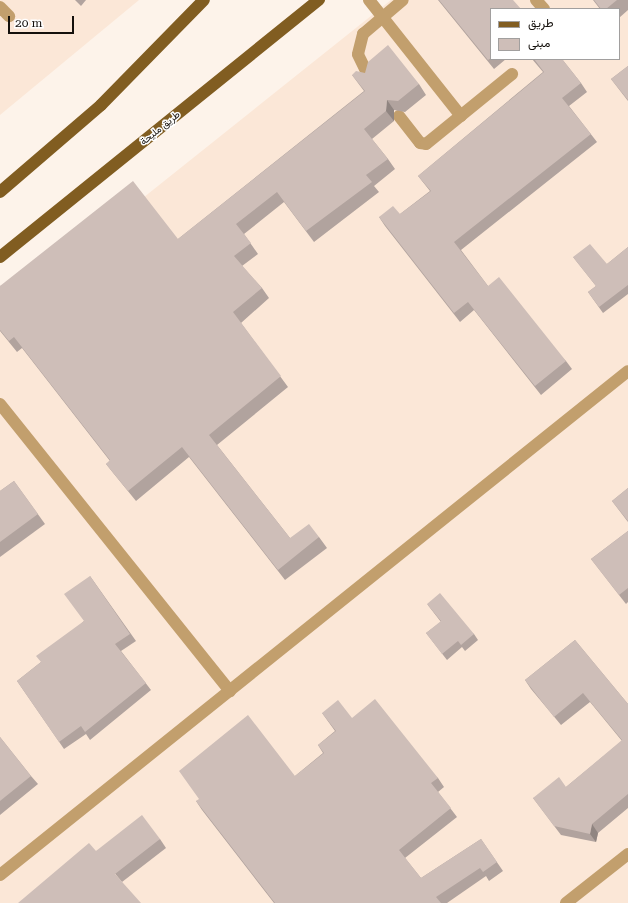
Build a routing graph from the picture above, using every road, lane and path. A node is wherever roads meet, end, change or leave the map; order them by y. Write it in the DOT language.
graph roads {
  1 [pos="204,0"];
  2 [pos="319,0"];
  3 [pos="369,0"];
  4 [pos="403,0"];
  5 [pos="536,0"];
  6 [pos="0,7"];
  7 [pos="543,8"];
  8 [pos="9,16"];
  9 [pos="382,17"];
  10 [pos="512,74"];
  11 [pos="369,77"];
  12 [pos="399,116"];
  13 [pos="461,116"];
  14 [pos="0,192"];
  15 [pos="0,257"];
  16 [pos="628,371"];
  17 [pos="0,404"];
  18 [pos="230,691"];
  19 [pos="628,854"];
  20 [pos="0,875"];
  21 [pos="566,903"];
  1 -- 14 [label="main road"];
  2 -- 15 [label="main road, طريق مليحة"];
  3 -- 9 [label="street"];
  4 -- 9 [label="street"];
  5 -- 7 [label="street"];
  6 -- 8 [label="street"];
  9 -- 11 [label="street"];
  9 -- 13 [label="street"];
  10 -- 13 [label="street"];
  12 -- 13 [label="street"];
  16 -- 18 [label="street"];
  17 -- 18 [label="street"];
  18 -- 20 [label="street"];
  19 -- 21 [label="street"];
}
